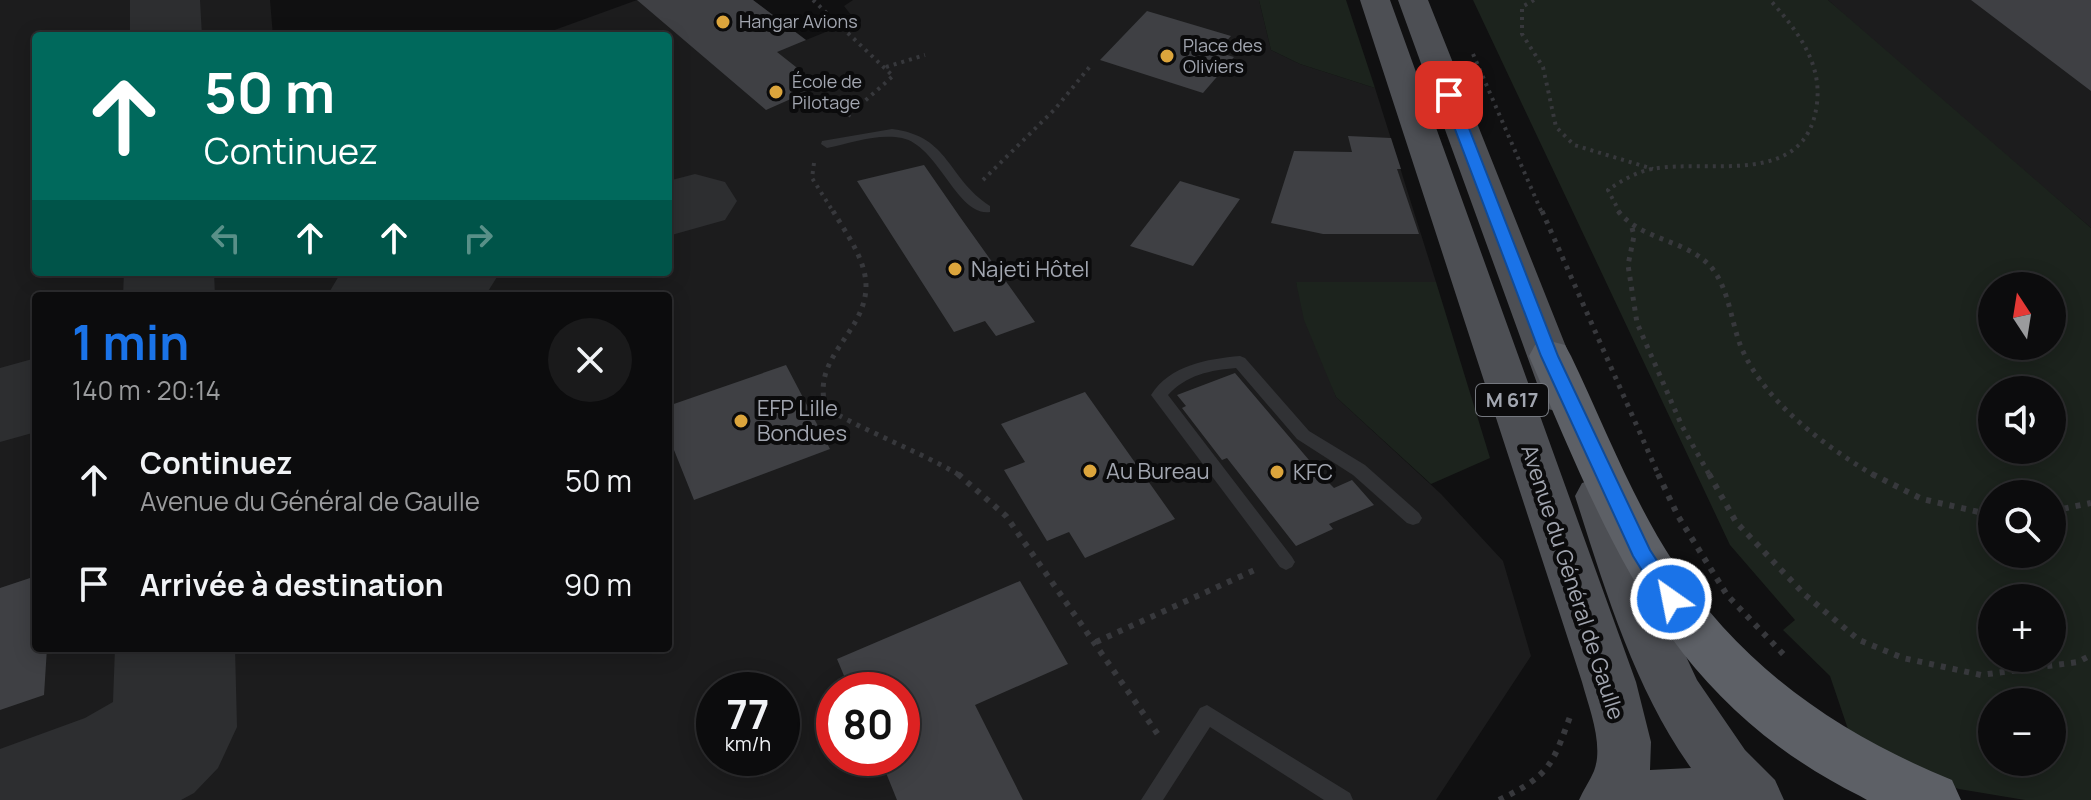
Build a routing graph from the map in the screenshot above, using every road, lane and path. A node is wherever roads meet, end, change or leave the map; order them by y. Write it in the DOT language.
graph roads {
  1 [pos="813,0"];
  2 [pos="1375,0"];
  3 [pos="1413,0"];
  4 [pos="1534,0"];
  5 [pos="1770,0"];
  6 [pos="1468,42"];
  7 [pos="925,55"];
  8 [pos="1092,64"];
  9 [pos="886,67"];
  10 [pos="827,144"];
  11 [pos="1654,169"];
  12 [pos="966,198"];
  13 [pos="985,209"];
  14 [pos="1631,227"];
  15 [pos="1550,356"];
  16 [pos="2091,503"];
  17 [pos="2066,508"];
  18 [pos="1978,514"];
  19 [pos="1413,518"];
  20 [pos="1284,559"];
  21 [pos="1096,642"];
  22 [pos="2091,655"];
  23 [pos="1787,659"];
  24 [pos="1575,701"];
  25 [pos="1180,756"];
  26 [pos="1151,800"];
  27 [pos="1343,800"];
  28 [pos="1499,800"];
  29 [pos="1608,800"];
  30 [pos="1633,800"];
  31 [pos="1721,800"];
  32 [pos="1755,800"];
  33 [pos="1932,800"];
  1 -- 9 [label="path"];
  2 -- 29 [label="main road, Avenue du Général de Gaulle / M 617"];
  3 -- 15 [label="main road, M 617"];
  4 -- 11 [label="path"];
  5 -- 11 [label="path"];
  6 -- 23 [label="path"];
  7 -- 9 [label="path"];
  8 -- 12 [label="path"];
  9 -- 10 [label="path"];
  10 -- 12 [label="lane"];
  10 -- 21 [label="path"];
  11 -- 14 [label="path"];
  12 -- 13 [label="lane"];
  14 -- 18 [label="path"];
  14 -- 22 [label="path"];
  15 -- 32 [label="main road, M 617"];
  15 -- 33 [label="highway"];
  16 -- 17 [label="path"];
  19 -- 20 [label="lane"];
  20 -- 21 [label="path"];
  21 -- 25 [label="path"];
  24 -- 28 [label="path"];
  25 -- 26 [label="lane"];
  25 -- 27 [label="lane"];
  30 -- 31 [label="main road"];
}
